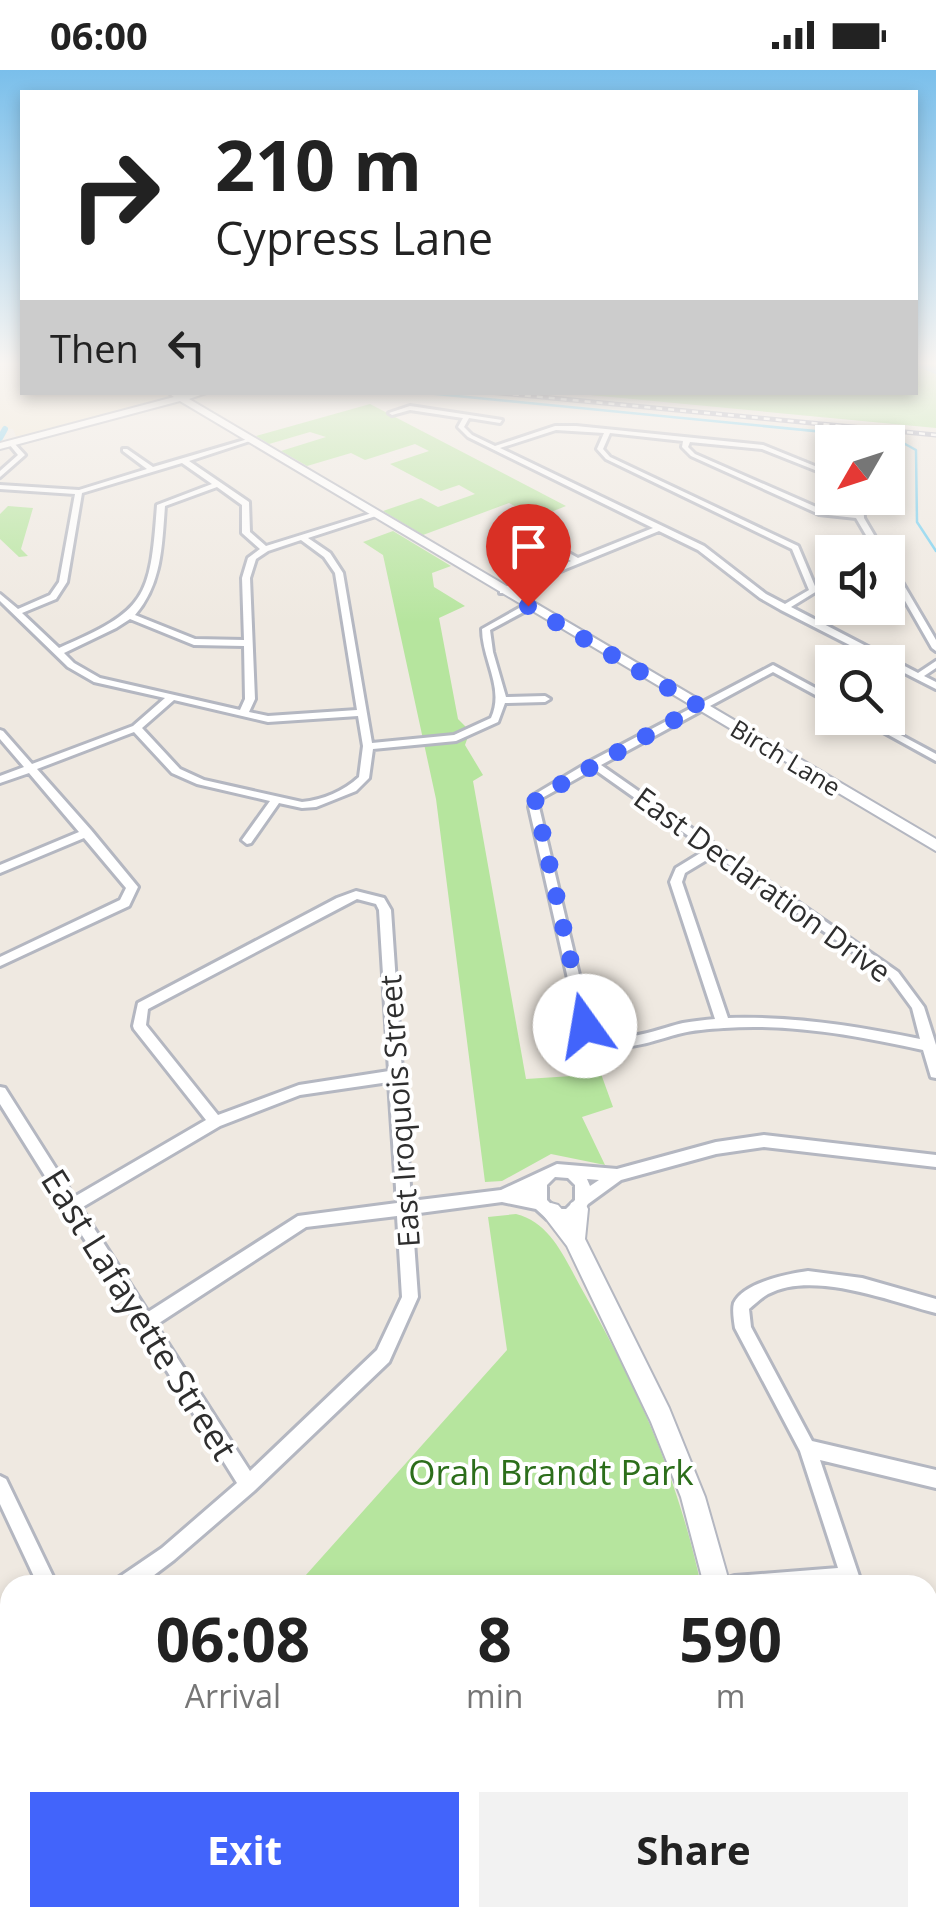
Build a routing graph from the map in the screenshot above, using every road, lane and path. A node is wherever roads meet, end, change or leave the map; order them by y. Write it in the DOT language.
graph roads {
  1 [pos="14,450"];
  2 [pos="126,450"];
  3 [pos="218,450"];
  4 [pos="266,450"];
  5 [pos="497,450"];
  6 [pos="601,450"];
  7 [pos="688,450"];
  8 [pos="770,450"];
  9 [pos="183,460"];
  10 [pos="815,466"];
  11 [pos="151,469"];
  12 [pos="0,475"];
  13 [pos="218,484"];
  14 [pos="0,486"];
  15 [pos="79,492"];
  16 [pos="371,512"];
  17 [pos="860,516"];
  18 [pos="659,528"];
  19 [pos="871,535"];
  20 [pos="302,537"];
  21 [pos="541,541"];
  22 [pos="265,549"];
  23 [pos="578,561"];
  24 [pos="503,591"];
  25 [pos="905,593"];
  26 [pos="0,596"];
  27 [pos="528,606"];
  28 [pos="784,608"];
  29 [pos="17,612"];
  30 [pos="131,616"];
  31 [pos="922,621"];
  32 [pos="936,621"];
  33 [pos="249,643"];
  34 [pos="936,648"];
  35 [pos="58,652"];
  36 [pos="936,664"];
  37 [pos="919,676"];
  38 [pos="936,686"];
  39 [pos="815,691"];
  40 [pos="171,698"];
  41 [pos="545,698"];
  42 [pos="503,700"];
  43 [pos="699,706"];
  44 [pos="359,713"];
  45 [pos="244,714"];
  46 [pos="136,728"];
  47 [pos="0,733"];
  48 [pos="893,735"];
  49 [pos="368,746"];
  50 [pos="936,758"];
  51 [pos="593,764"];
  52 [pos="31,768"];
  53 [pos="0,780"];
  54 [pos="275,801"];
  55 [pos="87,832"];
  56 [pos="247,840"];
  57 [pos="936,846"];
  58 [pos="716,848"];
  59 [pos="0,869"];
  60 [pos="0,962"];
  61 [pos="723,1023"];
  62 [pos="930,1046"];
  63 [pos="936,1073"];
  64 [pos="398,1075"];
  65 [pos="0,1092"];
  66 [pos="214,1122"];
  67 [pos="936,1161"];
  68 [pos="568,1172"];
  69 [pos="617,1176"];
  70 [pos="541,1178"];
  71 [pos="502,1196"];
  72 [pos="581,1204"];
  73 [pos="72,1206"];
  74 [pos="407,1206"];
  75 [pos="546,1208"];
  76 [pos="574,1239"];
  77 [pos="936,1306"];
  78 [pos="146,1323"];
  79 [pos="807,1448"];
  80 [pos="936,1479"];
  81 [pos="248,1485"];
  82 [pos="0,1486"];
  83 [pos="43,1575"];
  84 [pos="139,1575"];
  85 [pos="714,1575"];
  86 [pos="850,1575"];
  1 -- 12 [label="street"];
  2 -- 11 [label="street"];
  3 -- 9 [label="street"];
  4 -- 16 [label="street, Birch Lane"];
  5 -- 18 [label="street"];
  6 -- 28 [label="street"];
  7 -- 17 [label="street"];
  8 -- 10 [label="street"];
  9 -- 11 [label="street"];
  9 -- 13 [label="street"];
  11 -- 15 [label="street"];
  13 -- 22 [label="street"];
  13 -- 30 [label="street"];
  14 -- 15 [label="street"];
  15 -- 29 [label="street"];
  16 -- 20 [label="street"];
  16 -- 24 [label="street, Birch Lane"];
  17 -- 19 [label="street"];
  18 -- 23 [label="street"];
  18 -- 28 [label="street"];
  20 -- 22 [label="street"];
  20 -- 44 [label="street"];
  21 -- 23 [label="street"];
  22 -- 33 [label="street"];
  23 -- 24 [label="street"];
  24 -- 27 [label="street, Birch Lane"];
  25 -- 31 [label="street"];
  26 -- 29 [label="street"];
  27 -- 42 [label="street"];
  27 -- 43 [label="street, Birch Lane"];
  28 -- 37 [label="street"];
  29 -- 35 [label="street"];
  30 -- 33 [label="street"];
  30 -- 35 [label="street"];
  31 -- 32 [label="street"];
  31 -- 34 [label="street"];
  33 -- 45 [label="street"];
  35 -- 40 [label="street"];
  36 -- 37 [label="street"];
  37 -- 38 [label="street"];
  39 -- 43 [label="street"];
  40 -- 45 [label="street"];
  40 -- 46 [label="street"];
  41 -- 42 [label="street"];
  42 -- 49 [label="street"];
  43 -- 51 [label="street"];
  43 -- 57 [label="street, Birch Lane"];
  44 -- 45 [label="street"];
  44 -- 49 [label="street"];
  46 -- 52 [label="street"];
  46 -- 54 [label="street"];
  47 -- 52 [label="street"];
  48 -- 50 [label="street"];
  49 -- 54 [label="street"];
  51 -- 58 [label="street, East Declaration Drive"];
  51 -- 61 [label="street"];
  52 -- 53 [label="street"];
  52 -- 55 [label="street"];
  54 -- 56 [label="street"];
  55 -- 59 [label="street"];
  55 -- 60 [label="street"];
  58 -- 61 [label="street"];
  58 -- 62 [label="street, East Declaration Drive"];
  61 -- 62 [label="street"];
  62 -- 63 [label="street, East Declaration Drive"];
  64 -- 66 [label="street"];
  64 -- 66 [label="street, East Iroquois Street"];
  64 -- 74 [label="street, East Iroquois Street"];
  65 -- 73 [label="street, East Lafayette Street"];
  66 -- 73 [label="street"];
  67 -- 69 [label="street"];
  68 -- 69 [label="street"];
  68 -- 70 [label="street"];
  68 -- 72 [label="street"];
  69 -- 72 [label="street"];
  70 -- 71 [label="street"];
  70 -- 75 [label="street"];
  71 -- 74 [label="street"];
  71 -- 75 [label="street"];
  72 -- 75 [label="street"];
  72 -- 76 [label="street"];
  73 -- 78 [label="street, East Lafayette Street"];
  74 -- 78 [label="street"];
  74 -- 81 [label="street, East Iroquois Street"];
  75 -- 76 [label="street"];
  76 -- 85 [label="street"];
  77 -- 79 [label="street"];
  78 -- 81 [label="street, East Lafayette Street"];
  79 -- 80 [label="street"];
  79 -- 86 [label="street"];
  81 -- 84 [label="street"];
  82 -- 83 [label="street"];
}
